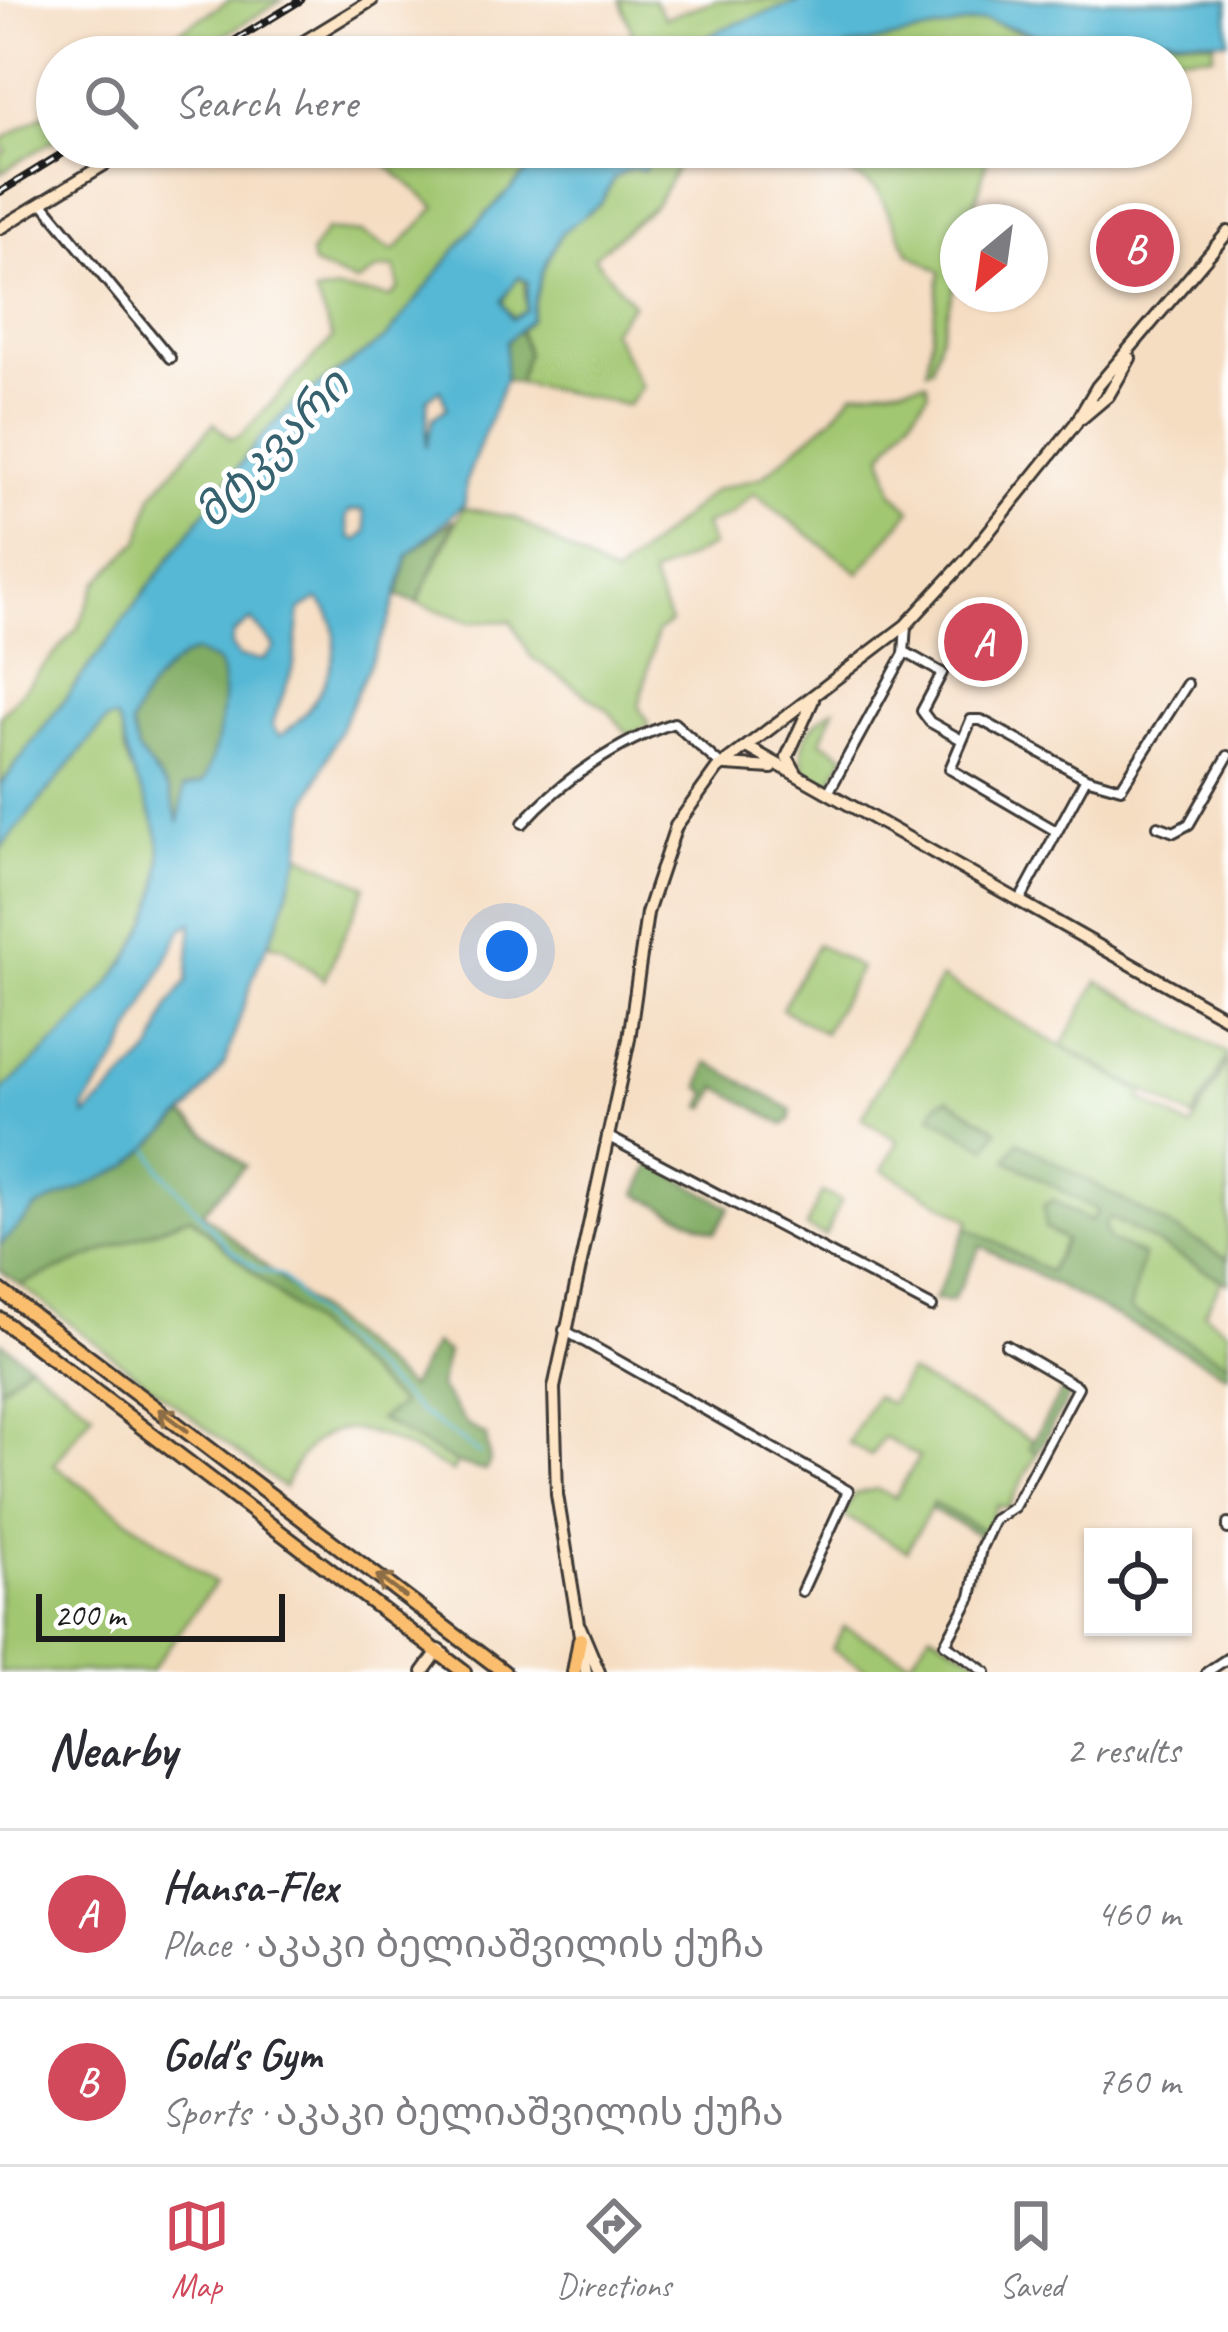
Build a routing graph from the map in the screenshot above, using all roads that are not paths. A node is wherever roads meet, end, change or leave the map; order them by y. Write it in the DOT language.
graph roads {
  1 [pos="372,0"];
  2 [pos="313,36"];
  3 [pos="98,168"];
  4 [pos="42,202"];
  5 [pos="0,228"];
  6 [pos="1228,232"];
  7 [pos="1141,340"];
  8 [pos="170,358"];
  9 [pos="1096,387"];
  10 [pos="1108,396"];
  11 [pos="1076,423"];
  12 [pos="906,626"];
  13 [pos="904,652"];
  14 [pos="1187,683"];
  15 [pos="814,699"];
  16 [pos="960,739"];
  17 [pos="747,747"];
  18 [pos="1228,756"];
  19 [pos="722,766"];
  20 [pos="782,770"];
  21 [pos="798,778"];
  22 [pos="1086,778"];
  23 [pos="827,795"];
  24 [pos="523,823"];
  25 [pos="1158,826"];
  26 [pos="1056,830"];
  27 [pos="1019,902"];
  28 [pos="1228,1019"];
  29 [pos="607,1136"];
  30 [pos="0,1289"];
  31 [pos="932,1307"];
  32 [pos="0,1318"];
  33 [pos="563,1330"];
  34 [pos="1006,1345"];
  35 [pos="802,1592"];
  36 [pos="579,1624"];
  37 [pos="580,1640"];
  38 [pos="439,1650"];
  39 [pos="1228,1658"];
  40 [pos="423,1672"];
  41 [pos="464,1672"];
  42 [pos="475,1672"];
  43 [pos="504,1672"];
  44 [pos="574,1672"];
  45 [pos="586,1672"];
  46 [pos="599,1672"];
  47 [pos="986,1672"];
  48 [pos="1207,1672"];
  1 -- 2 [label="main road"];
  3 -- 4 [label="main road"];
  4 -- 5 [label="main road"];
  4 -- 8 [label="street"];
  6 -- 7 [label="main road"];
  7 -- 9 [label="main road"];
  7 -- 10 [label="main road"];
  9 -- 10 [label="street"];
  9 -- 11 [label="main road"];
  10 -- 11 [label="main road"];
  11 -- 12 [label="main road"];
  12 -- 13 [label="street"];
  12 -- 15 [label="main road"];
  13 -- 16 [label="street"];
  13 -- 23 [label="street"];
  14 -- 22 [label="street"];
  15 -- 17 [label="main road"];
  15 -- 21 [label="main road"];
  16 -- 22 [label="street"];
  16 -- 26 [label="street"];
  17 -- 19 [label="main road"];
  17 -- 20 [label="main road"];
  18 -- 25 [label="street"];
  19 -- 20 [label="main road"];
  19 -- 24 [label="street"];
  19 -- 29 [label="main road"];
  20 -- 21 [label="main road"];
  21 -- 23 [label="main road"];
  22 -- 26 [label="street"];
  23 -- 27 [label="main road"];
  26 -- 27 [label="street"];
  27 -- 28 [label="main road"];
  29 -- 31 [label="street"];
  29 -- 33 [label="main road"];
  43 -- 30 [label="main road, one-way"];
  32 -- 38 [label="main road"];
  33 -- 35 [label="street"];
  33 -- 36 [label="main road"];
  34 -- 47 [label="street"];
  36 -- 37 [label="main road"];
  36 -- 46 [label="main road"];
  37 -- 44 [label="main road"];
  37 -- 45 [label="main road"];
  38 -- 40 [label="main road"];
  38 -- 41 [label="main road"];
  38 -- 42 [label="main road"];
  39 -- 48 [label="street"];
}
